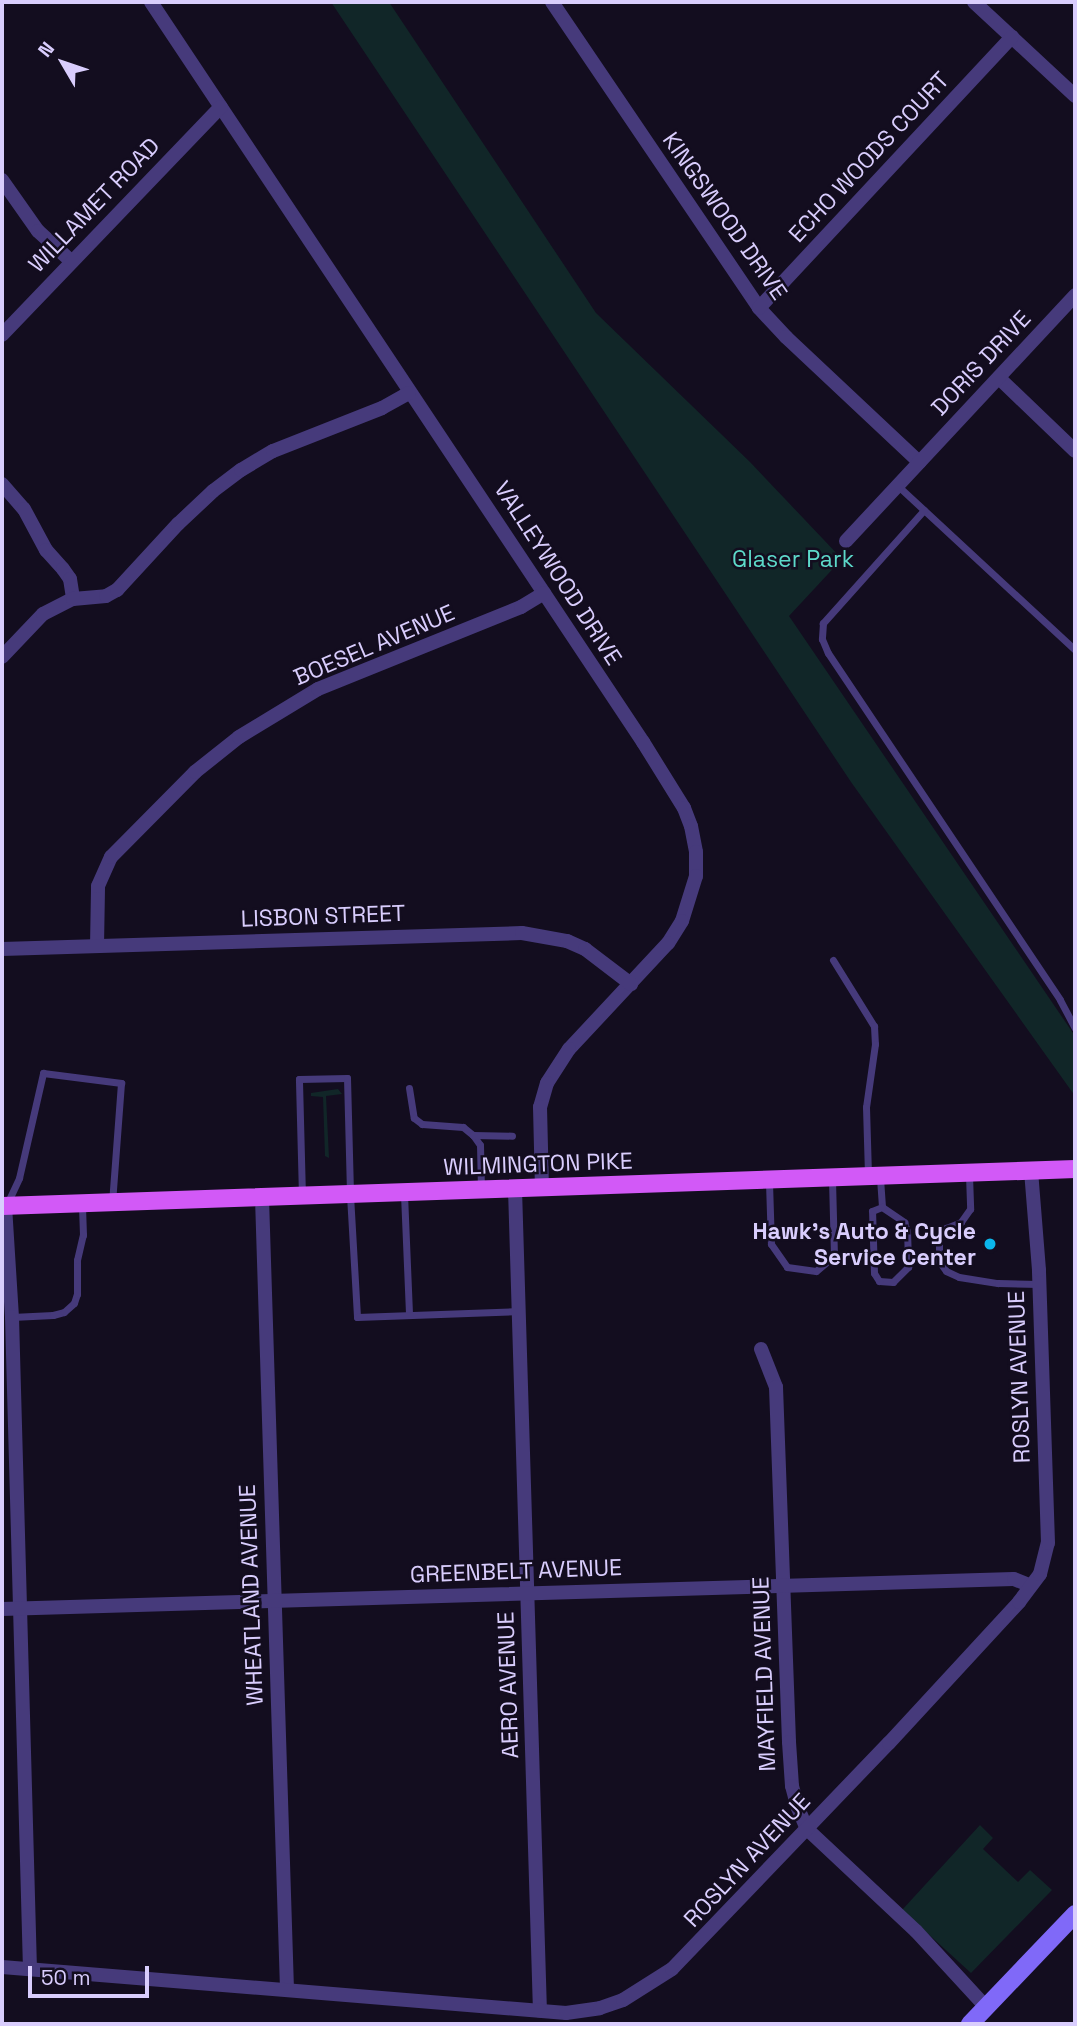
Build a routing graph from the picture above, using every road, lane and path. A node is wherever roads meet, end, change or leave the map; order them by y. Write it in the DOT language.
graph roads {
  1 [pos="150,2"];
  2 [pos="552,2"];
  3 [pos="974,2"];
  4 [pos="1012,37"];
  5 [pos="1075,96"];
  6 [pos="221,107"];
  7 [pos="2,180"];
  8 [pos="71,261"];
  9 [pos="1075,295"];
  10 [pos="759,308"];
  11 [pos="2,335"];
  12 [pos="999,378"];
  13 [pos="409,393"];
  14 [pos="1075,451"];
  15 [pos="919,462"];
  16 [pos="2,484"];
  17 [pos="897,486"];
  18 [pos="924,510"];
  19 [pos="846,541"];
  20 [pos="544,593"];
  21 [pos="73,600"];
  22 [pos="1075,650"];
  23 [pos="2,657"];
  24 [pos="97,946"];
  25 [pos="2,949"];
  26 [pos="833,960"];
  27 [pos="631,984"];
  28 [pos="1075,1028"];
  29 [pos="409,1088"];
  30 [pos="473,1135"];
  31 [pos="512,1136"];
  32 [pos="1075,1169"];
  33 [pos="1031,1171"];
  34 [pos="969,1174"];
  35 [pos="874,1178"];
  36 [pos="832,1179"];
  37 [pos="769,1181"];
  38 [pos="542,1188"];
  39 [pos="515,1189"];
  40 [pos="481,1191"];
  41 [pos="404,1194"];
  42 [pos="350,1195"];
  43 [pos="302,1197"];
  44 [pos="261,1198"];
  45 [pos="112,1203"];
  46 [pos="82,1204"];
  47 [pos="4,1206"];
  48 [pos="882,1207"];
  49 [pos="1039,1284"];
  50 [pos="520,1311"];
  51 [pos="409,1315"];
  52 [pos="12,1317"];
  53 [pos="761,1349"];
  54 [pos="783,1586"];
  55 [pos="1031,1586"];
  56 [pos="528,1593"];
  57 [pos="274,1601"];
  58 [pos="2,1609"];
  59 [pos="20,1609"];
  60 [pos="807,1829"];
  61 [pos="1075,1914"];
  62 [pos="2,1967"];
  63 [pos="30,1969"];
  64 [pos="287,1990"];
  65 [pos="986,2007"];
  66 [pos="540,2011"];
  67 [pos="970,2024"];
  1 -- 6 [label="street, VALLEYWOOD DRIVE"];
  2 -- 10 [label="street, KINGSWOOD DRIVE"];
  3 -- 4 [label="street"];
  4 -- 5 [label="street"];
  4 -- 10 [label="street, ECHO WOODS COURT"];
  6 -- 8 [label="street, WILLAMET ROAD"];
  6 -- 13 [label="street, VALLEYWOOD DRIVE"];
  7 -- 8 [label="street"];
  8 -- 11 [label="street, WILLAMET ROAD"];
  9 -- 12 [label="street, DORIS DRIVE"];
  10 -- 15 [label="street, KINGSWOOD DRIVE"];
  12 -- 14 [label="street"];
  12 -- 15 [label="street, DORIS DRIVE"];
  13 -- 20 [label="street, VALLEYWOOD DRIVE"];
  13 -- 21 [label="street"];
  15 -- 17 [label="street, DORIS DRIVE"];
  16 -- 21 [label="street"];
  17 -- 18 [label="lane"];
  17 -- 19 [label="street, DORIS DRIVE"];
  18 -- 22 [label="lane"];
  18 -- 28 [label="lane"];
  20 -- 24 [label="street, BOESEL AVENUE"];
  20 -- 27 [label="street, VALLEYWOOD DRIVE"];
  21 -- 23 [label="street"];
  24 -- 25 [label="street, LISBON STREET"];
  24 -- 27 [label="street, LISBON STREET"];
  26 -- 35 [label="lane"];
  27 -- 38 [label="street, VALLEYWOOD DRIVE"];
  29 -- 30 [label="lane"];
  30 -- 31 [label="lane"];
  30 -- 40 [label="lane"];
  32 -- 33 [label="main road, WILMINGTON PIKE"];
  33 -- 34 [label="main road, WILMINGTON PIKE"];
  33 -- 49 [label="street, ROSLYN AVENUE"];
  34 -- 35 [label="main road, WILMINGTON PIKE"];
  34 -- 49 [label="lane"];
  35 -- 36 [label="main road, WILMINGTON PIKE"];
  35 -- 48 [label="lane"];
  36 -- 37 [label="main road, WILMINGTON PIKE"];
  36 -- 37 [label="lane"];
  37 -- 38 [label="main road, WILMINGTON PIKE"];
  38 -- 39 [label="main road, WILMINGTON PIKE"];
  39 -- 40 [label="main road, WILMINGTON PIKE"];
  39 -- 50 [label="street, AERO AVENUE"];
  40 -- 41 [label="main road, WILMINGTON PIKE"];
  41 -- 42 [label="main road, WILMINGTON PIKE"];
  41 -- 51 [label="lane"];
  42 -- 43 [label="main road, WILMINGTON PIKE"];
  42 -- 43 [label="lane"];
  42 -- 51 [label="lane"];
  43 -- 44 [label="main road, WILMINGTON PIKE"];
  44 -- 45 [label="main road, WILMINGTON PIKE"];
  44 -- 57 [label="street, WHEATLAND AVENUE"];
  45 -- 46 [label="main road, WILMINGTON PIKE"];
  45 -- 47 [label="lane"];
  46 -- 47 [label="main road, WILMINGTON PIKE"];
  46 -- 52 [label="lane"];
  47 -- 52 [label="street"];
  48 -- 48 [label="lane"];
  49 -- 55 [label="street, ROSLYN AVENUE"];
  50 -- 51 [label="lane"];
  50 -- 56 [label="street, AERO AVENUE"];
  52 -- 59 [label="street"];
  53 -- 54 [label="street, MAYFIELD AVENUE"];
  54 -- 55 [label="street, GREENBELT AVENUE"];
  54 -- 56 [label="street, GREENBELT AVENUE"];
  54 -- 60 [label="street, MAYFIELD AVENUE"];
  55 -- 60 [label="street, ROSLYN AVENUE"];
  56 -- 57 [label="street, GREENBELT AVENUE"];
  56 -- 66 [label="street, AERO AVENUE"];
  57 -- 59 [label="street, GREENBELT AVENUE"];
  57 -- 64 [label="street, WHEATLAND AVENUE"];
  58 -- 59 [label="street, GREENBELT AVENUE"];
  59 -- 63 [label="street"];
  60 -- 65 [label="street, MAYFIELD AVENUE"];
  60 -- 66 [label="street, ROSLYN AVENUE"];
  61 -- 65 [label="main road"];
  62 -- 63 [label="street, ROSLYN AVENUE"];
  63 -- 64 [label="street, ROSLYN AVENUE"];
  64 -- 66 [label="street, ROSLYN AVENUE"];
  65 -- 67 [label="main road"];
}
